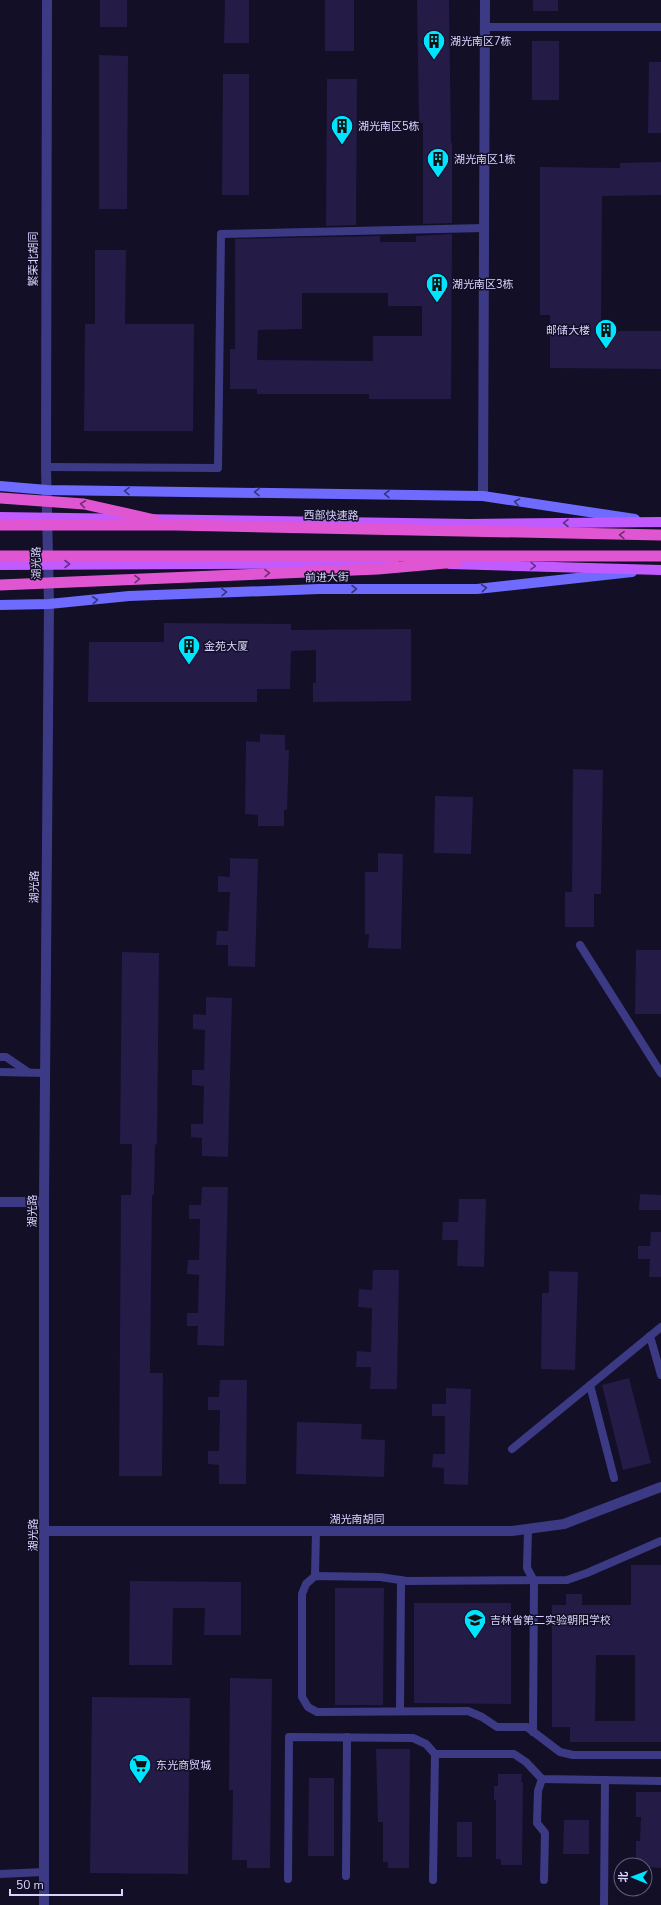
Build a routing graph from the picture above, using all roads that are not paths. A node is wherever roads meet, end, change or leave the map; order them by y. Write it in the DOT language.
graph roads {
  1 [pos="47,0"];
  2 [pos="485,0"];
  3 [pos="485,27"];
  4 [pos="661,27"];
  5 [pos="484,228"];
  6 [pos="46,468"];
  7 [pos="0,486"];
  8 [pos="47,490"];
  9 [pos="483,496"];
  10 [pos="0,498"];
  11 [pos="0,517"];
  12 [pos="47,517"];
  13 [pos="657,522"];
  14 [pos="175,524"];
  15 [pos="0,525"];
  16 [pos="661,536"];
  17 [pos="0,556"];
  18 [pos="538,556"];
  19 [pos="661,556"];
  20 [pos="0,564"];
  21 [pos="48,564"];
  22 [pos="658,570"];
  23 [pos="0,585"];
  24 [pos="49,604"];
  25 [pos="0,605"];
  26 [pos="580,944"];
  27 [pos="0,1057"];
  28 [pos="0,1072"];
  29 [pos="29,1072"];
  30 [pos="45,1073"];
  31 [pos="661,1073"];
  32 [pos="0,1202"];
  33 [pos="44,1202"];
  34 [pos="661,1327"];
  35 [pos="650,1336"];
  36 [pos="661,1375"];
  37 [pos="590,1385"];
  38 [pos="512,1449"];
  39 [pos="614,1478"];
  40 [pos="661,1487"];
  41 [pos="528,1529"];
  42 [pos="45,1531"];
  43 [pos="316,1531"];
  44 [pos="661,1541"];
  45 [pos="315,1576"];
  46 [pos="401,1580"];
  47 [pos="534,1581"];
  48 [pos="400,1712"];
  49 [pos="533,1732"];
  50 [pos="348,1737"];
  51 [pos="435,1754"];
  52 [pos="661,1755"];
  53 [pos="542,1779"];
  54 [pos="605,1780"];
  55 [pos="661,1781"];
  56 [pos="44,1872"];
  57 [pos="0,1874"];
  58 [pos="346,1876"];
  59 [pos="288,1879"];
  60 [pos="433,1880"];
  61 [pos="544,1880"];
  62 [pos="44,1905"];
  63 [pos="604,1905"];
  1 -- 6 [label="street, 繁荣北胡同"];
  2 -- 3 [label="street"];
  3 -- 4 [label="lane"];
  3 -- 5 [label="street"];
  5 -- 6 [label="lane"];
  5 -- 9 [label="street"];
  6 -- 8 [label="street, 繁荣北胡同"];
  7 -- 8 [label="main road"];
  9 -- 8 [label="main road, one-way"];
  8 -- 12 [label="street, 繁荣北胡同"];
  13 -- 9 [label="main road, one-way"];
  14 -- 10 [label="highway, one-way, bridge"];
  11 -- 12 [label="main road"];
  13 -- 12 [label="main road, one-way"];
  12 -- 21 [label="street, 湖光路"];
  14 -- 15 [label="highway, 西部快速路, bridge"];
  16 -- 14 [label="highway, 西部快速路, one-way, bridge"];
  17 -- 18 [label="highway, bridge"];
  18 -- 19 [label="highway, bridge"];
  23 -- 18 [label="highway, one-way, bridge"];
  20 -- 21 [label="main road, 前进大街"];
  21 -- 22 [label="main road, 前进大街, one-way"];
  21 -- 24 [label="street, 湖光路"];
  24 -- 22 [label="main road, 前进大街, one-way"];
  24 -- 25 [label="main road, 前进大街"];
  24 -- 30 [label="street, 湖光路"];
  26 -- 31 [label="lane"];
  27 -- 29 [label="lane"];
  28 -- 29 [label="lane"];
  29 -- 30 [label="lane"];
  30 -- 33 [label="street, 湖光路"];
  32 -- 33 [label="street"];
  33 -- 42 [label="street, 湖光路"];
  34 -- 35 [label="lane"];
  35 -- 36 [label="lane"];
  35 -- 37 [label="lane"];
  37 -- 38 [label="lane"];
  37 -- 39 [label="lane"];
  40 -- 41 [label="street, 湖光南胡同"];
  41 -- 43 [label="street, 湖光南胡同"];
  41 -- 47 [label="lane"];
  42 -- 43 [label="street, 湖光南胡同"];
  42 -- 56 [label="street, 湖光路"];
  43 -- 45 [label="lane"];
  44 -- 47 [label="lane"];
  45 -- 46 [label="lane"];
  45 -- 48 [label="lane"];
  46 -- 47 [label="lane"];
  46 -- 48 [label="lane"];
  47 -- 49 [label="lane"];
  48 -- 49 [label="lane"];
  49 -- 52 [label="lane"];
  50 -- 51 [label="lane"];
  50 -- 58 [label="lane"];
  50 -- 59 [label="lane"];
  51 -- 53 [label="lane"];
  51 -- 60 [label="lane"];
  53 -- 54 [label="lane"];
  53 -- 61 [label="lane"];
  54 -- 55 [label="lane"];
  54 -- 63 [label="lane"];
  56 -- 57 [label="lane"];
  56 -- 62 [label="street, 湖光路"];
}
